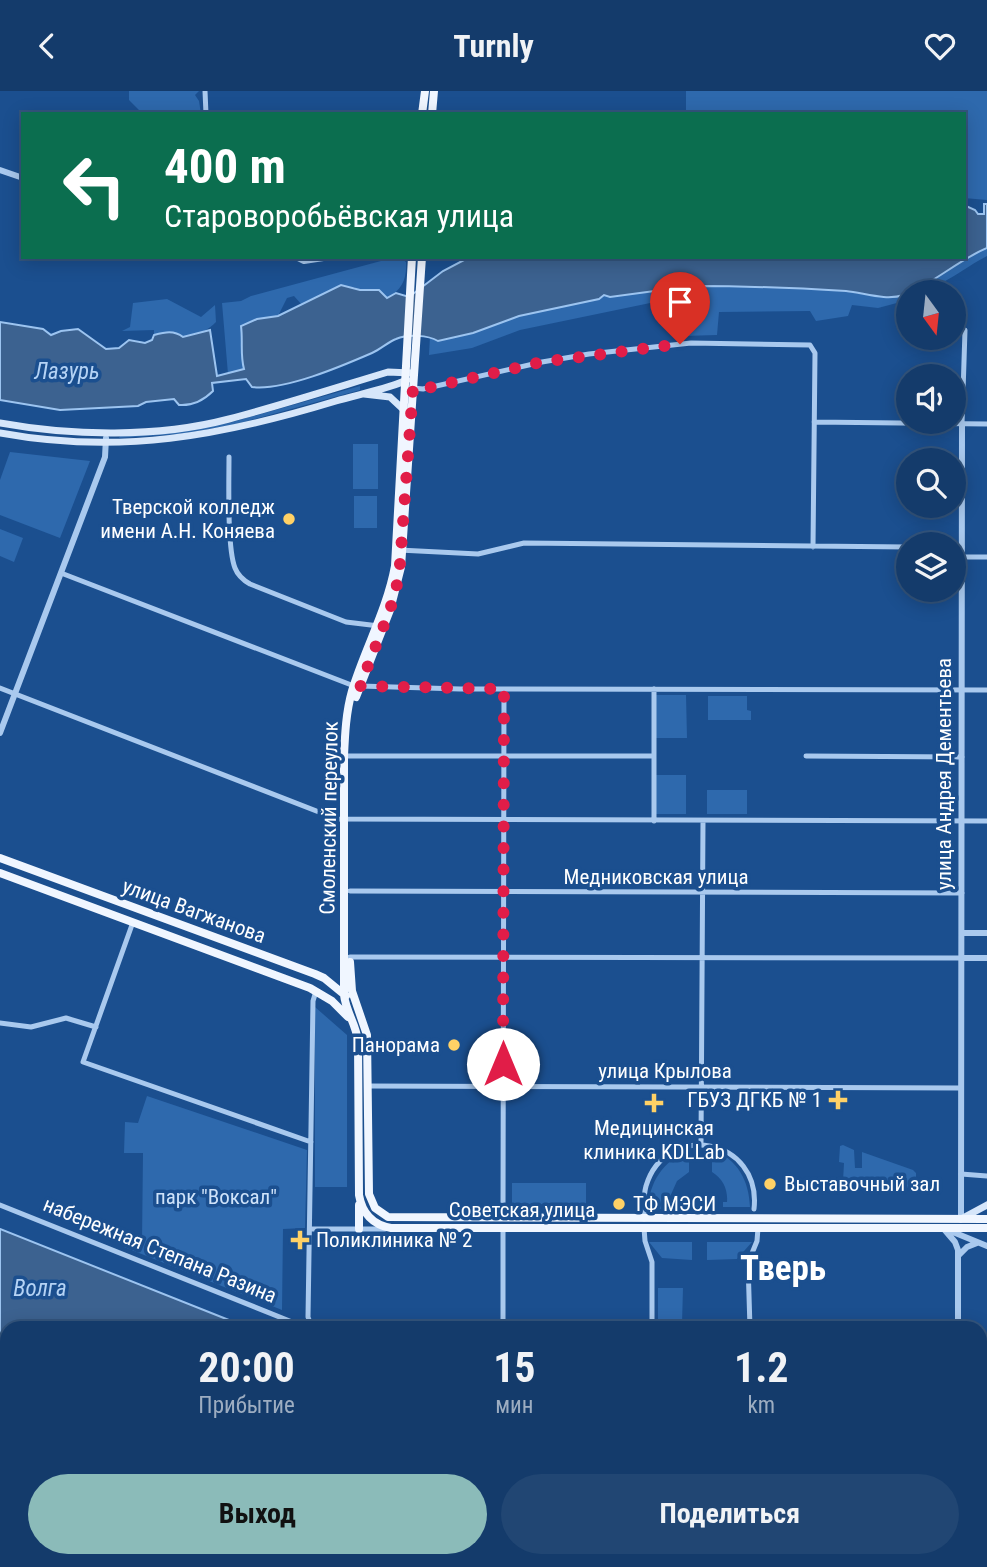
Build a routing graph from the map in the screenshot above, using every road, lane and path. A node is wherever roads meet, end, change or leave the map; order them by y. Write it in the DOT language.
graph roads {
  1 [pos="205,91"];
  2 [pos="425,91"];
  3 [pos="434,91"];
  4 [pos="206,112"];
  5 [pos="422,112"];
  6 [pos="432,112"];
  7 [pos="0,170"];
  8 [pos="21,177"];
  9 [pos="300,259"];
  10 [pos="316,259"];
  11 [pos="417,260"];
  12 [pos="410,372"];
  13 [pos="359,381"];
  14 [pos="405,382"];
  15 [pos="413,388"];
  16 [pos="362,393"];
  17 [pos="405,411"];
  18 [pos="814,422"];
  19 [pos="0,423"];
  20 [pos="896,423"];
  21 [pos="966,424"];
  22 [pos="987,424"];
  23 [pos="0,433"];
  24 [pos="106,433"];
  25 [pos="962,434"];
  26 [pos="106,443"];
  27 [pos="229,457"];
  28 [pos="962,532"];
  29 [pos="813,547"];
  30 [pos="896,547"];
  31 [pos="399,550"];
  32 [pos="966,557"];
  33 [pos="987,557"];
  34 [pos="61,573"];
  35 [pos="962,602"];
  36 [pos="381,626"];
  37 [pos="357,686"];
  38 [pos="0,688"];
  39 [pos="504,689"];
  40 [pos="654,689"];
  41 [pos="962,690"];
  42 [pos="987,690"];
  43 [pos="15,694"];
  44 [pos="0,733"];
  45 [pos="347,756"];
  46 [pos="504,756"];
  47 [pos="654,757"];
  48 [pos="806,757"];
  49 [pos="962,757"];
  50 [pos="347,820"];
  51 [pos="504,820"];
  52 [pos="654,821"];
  53 [pos="702,821"];
  54 [pos="962,821"];
  55 [pos="987,821"];
  56 [pos="0,857"];
  57 [pos="0,873"];
  58 [pos="350,891"];
  59 [pos="504,892"];
  60 [pos="702,893"];
  61 [pos="962,893"];
  62 [pos="133,922"];
  63 [pos="962,933"];
  64 [pos="987,933"];
  65 [pos="503,957"];
  66 [pos="702,958"];
  67 [pos="962,958"];
  68 [pos="987,958"];
  69 [pos="349,964"];
  70 [pos="324,978"];
  71 [pos="344,982"];
  72 [pos="335,987"];
  73 [pos="313,989"];
  74 [pos="344,995"];
  75 [pos="363,1018"];
  76 [pos="352,1021"];
  77 [pos="0,1023"];
  78 [pos="96,1027"];
  79 [pos="369,1086"];
  80 [pos="503,1086"];
  81 [pos="701,1087"];
  82 [pos="961,1088"];
  83 [pos="311,1142"];
  84 [pos="701,1144"];
  85 [pos="961,1174"];
  86 [pos="987,1176"];
  87 [pos="359,1195"];
  88 [pos="0,1205"];
  89 [pos="987,1205"];
  90 [pos="754,1209"];
  91 [pos="752,1219"];
  92 [pos="961,1219"];
  93 [pos="986,1220"];
  94 [pos="392,1223"];
  95 [pos="503,1223"];
  96 [pos="644,1223"];
  97 [pos="738,1228"];
  98 [pos="758,1228"];
  99 [pos="943,1228"];
  100 [pos="310,1229"];
  101 [pos="359,1229"];
  102 [pos="978,1243"];
  103 [pos="987,1246"];
  104 [pos="959,1255"];
  105 [pos="292,1321"];
  106 [pos="309,1321"];
  107 [pos="503,1321"];
  108 [pos="652,1321"];
  109 [pos="750,1321"];
  110 [pos="958,1321"];
  1 -- 4 [label="street"];
  2 -- 5 [label="main road"];
  3 -- 6 [label="main road"];
  7 -- 8 [label="street"];
  9 -- 10 [label="street"];
  11 -- 12 [label="main road, Смоленский переулок"];
  12 -- 13 [label="main road"];
  12 -- 14 [label="main road, Смоленский переулок"];
  12 -- 15 [label="main road, Смоленский переулок"];
  13 -- 16 [label="main road"];
  13 -- 24 [label="main road"];
  14 -- 15 [label="main road"];
  14 -- 16 [label="main road"];
  14 -- 17 [label="main road, Смоленский переулок"];
  15 -- 18 [label="street"];
  15 -- 31 [label="main road, Смоленский переулок"];
  16 -- 17 [label="main road"];
  16 -- 26 [label="main road"];
  17 -- 31 [label="main road, Смоленский переулок"];
  18 -- 20 [label="street"];
  18 -- 29 [label="street"];
  19 -- 24 [label="main road"];
  21 -- 22 [label="street"];
  23 -- 26 [label="main road"];
  24 -- 26 [label="street"];
  25 -- 28 [label="street, улица Андрея Дементьева"];
  26 -- 34 [label="street"];
  27 -- 36 [label="street"];
  29 -- 30 [label="street"];
  29 -- 31 [label="street"];
  31 -- 36 [label="main road, Смоленский переулок"];
  32 -- 33 [label="street"];
  34 -- 37 [label="street"];
  34 -- 43 [label="street"];
  35 -- 41 [label="street, улица Андрея Дементьева"];
  36 -- 37 [label="main road, Смоленский переулок"];
  37 -- 39 [label="street"];
  37 -- 45 [label="main road, Смоленский переулок"];
  38 -- 43 [label="street"];
  39 -- 40 [label="street"];
  39 -- 46 [label="street"];
  40 -- 41 [label="street"];
  40 -- 47 [label="street"];
  41 -- 42 [label="street"];
  41 -- 49 [label="street, улица Андрея Дементьева"];
  43 -- 44 [label="street"];
  43 -- 50 [label="street"];
  45 -- 46 [label="street"];
  45 -- 50 [label="main road, Смоленский переулок"];
  46 -- 47 [label="street"];
  46 -- 51 [label="street"];
  47 -- 52 [label="street"];
  48 -- 49 [label="street"];
  49 -- 54 [label="street, улица Андрея Дементьева"];
  50 -- 51 [label="street"];
  50 -- 58 [label="main road, Смоленский переулок"];
  50 -- 69 [label="main road, Смоленский переулок"];
  51 -- 52 [label="street"];
  51 -- 59 [label="street"];
  52 -- 53 [label="street"];
  53 -- 54 [label="street"];
  53 -- 60 [label="street"];
  54 -- 55 [label="street"];
  54 -- 61 [label="street, улица Андрея Дементьева"];
  56 -- 70 [label="main road, улица Вагжанова"];
  57 -- 62 [label="main road, улица Вагжанова"];
  58 -- 59 [label="street, Медниковская улица"];
  58 -- 69 [label="main road, Смоленский переулок"];
  59 -- 60 [label="street, Медниковская улица"];
  59 -- 65 [label="street"];
  60 -- 61 [label="street, Медниковская улица"];
  60 -- 66 [label="street"];
  61 -- 63 [label="street, улица Андрея Дементьева"];
  62 -- 73 [label="main road, улица Вагжанова"];
  62 -- 78 [label="street"];
  63 -- 64 [label="street"];
  63 -- 67 [label="street, улица Андрея Дементьева"];
  65 -- 66 [label="street"];
  65 -- 69 [label="street"];
  65 -- 80 [label="street"];
  66 -- 67 [label="street"];
  66 -- 81 [label="street"];
  67 -- 68 [label="street"];
  67 -- 82 [label="street, улица Андрея Дементьева"];
  69 -- 70 [label="main road"];
  69 -- 71 [label="main road, Смоленский переулок"];
  69 -- 75 [label="main road, Смоленский переулок"];
  70 -- 72 [label="main road, улица Вагжанова"];
  71 -- 72 [label="main road"];
  71 -- 74 [label="main road, Смоленский переулок"];
  72 -- 73 [label="main road"];
  72 -- 74 [label="main road, улица Вагжанова"];
  73 -- 76 [label="main road, улица Вагжанова"];
  73 -- 83 [label="street"];
  74 -- 75 [label="main road, улица Вагжанова"];
  74 -- 76 [label="main road, Смоленский переулок"];
  75 -- 79 [label="main road, Смоленский переулок"];
  76 -- 87 [label="main road, Смоленский переулок"];
  77 -- 78 [label="street"];
  78 -- 83 [label="street"];
  79 -- 80 [label="street, улица Крылова"];
  79 -- 94 [label="main road, Смоленский переулок"];
  80 -- 81 [label="street, улица Крылова"];
  80 -- 95 [label="street"];
  81 -- 82 [label="street, улица Крылова"];
  81 -- 84 [label="street"];
  82 -- 85 [label="street, улица Андрея Дементьева"];
  83 -- 100 [label="street"];
  84 -- 90 [label="street"];
  84 -- 96 [label="street"];
  85 -- 86 [label="street"];
  85 -- 92 [label="street, улица Андрея Дементьева"];
  87 -- 94 [label="main road"];
  87 -- 101 [label="main road, Смоленский переулок"];
  88 -- 105 [label="street, набережная Степана Разина"];
  89 -- 92 [label="main road"];
  90 -- 91 [label="main road"];
  91 -- 92 [label="main road, Советская улица"];
  91 -- 96 [label="main road, Советская улица"];
  91 -- 97 [label="main road"];
  92 -- 93 [label="main road, Советская улица"];
  93 -- 99 [label="main road, Советская улица"];
  94 -- 95 [label="main road, Советская улица"];
  94 -- 101 [label="street, Советская улица"];
  95 -- 96 [label="main road, Советская улица"];
  95 -- 107 [label="street"];
  96 -- 97 [label="main road, Советская улица"];
  96 -- 108 [label="street"];
  97 -- 98 [label="main road, Советская улица"];
  98 -- 99 [label="main road, Советская улица"];
  98 -- 109 [label="street"];
  99 -- 102 [label="street"];
  99 -- 104 [label="street"];
  100 -- 101 [label="street, Советская улица"];
  100 -- 106 [label="street"];
  102 -- 103 [label="street"];
  102 -- 104 [label="street"];
  104 -- 110 [label="street"];
}
